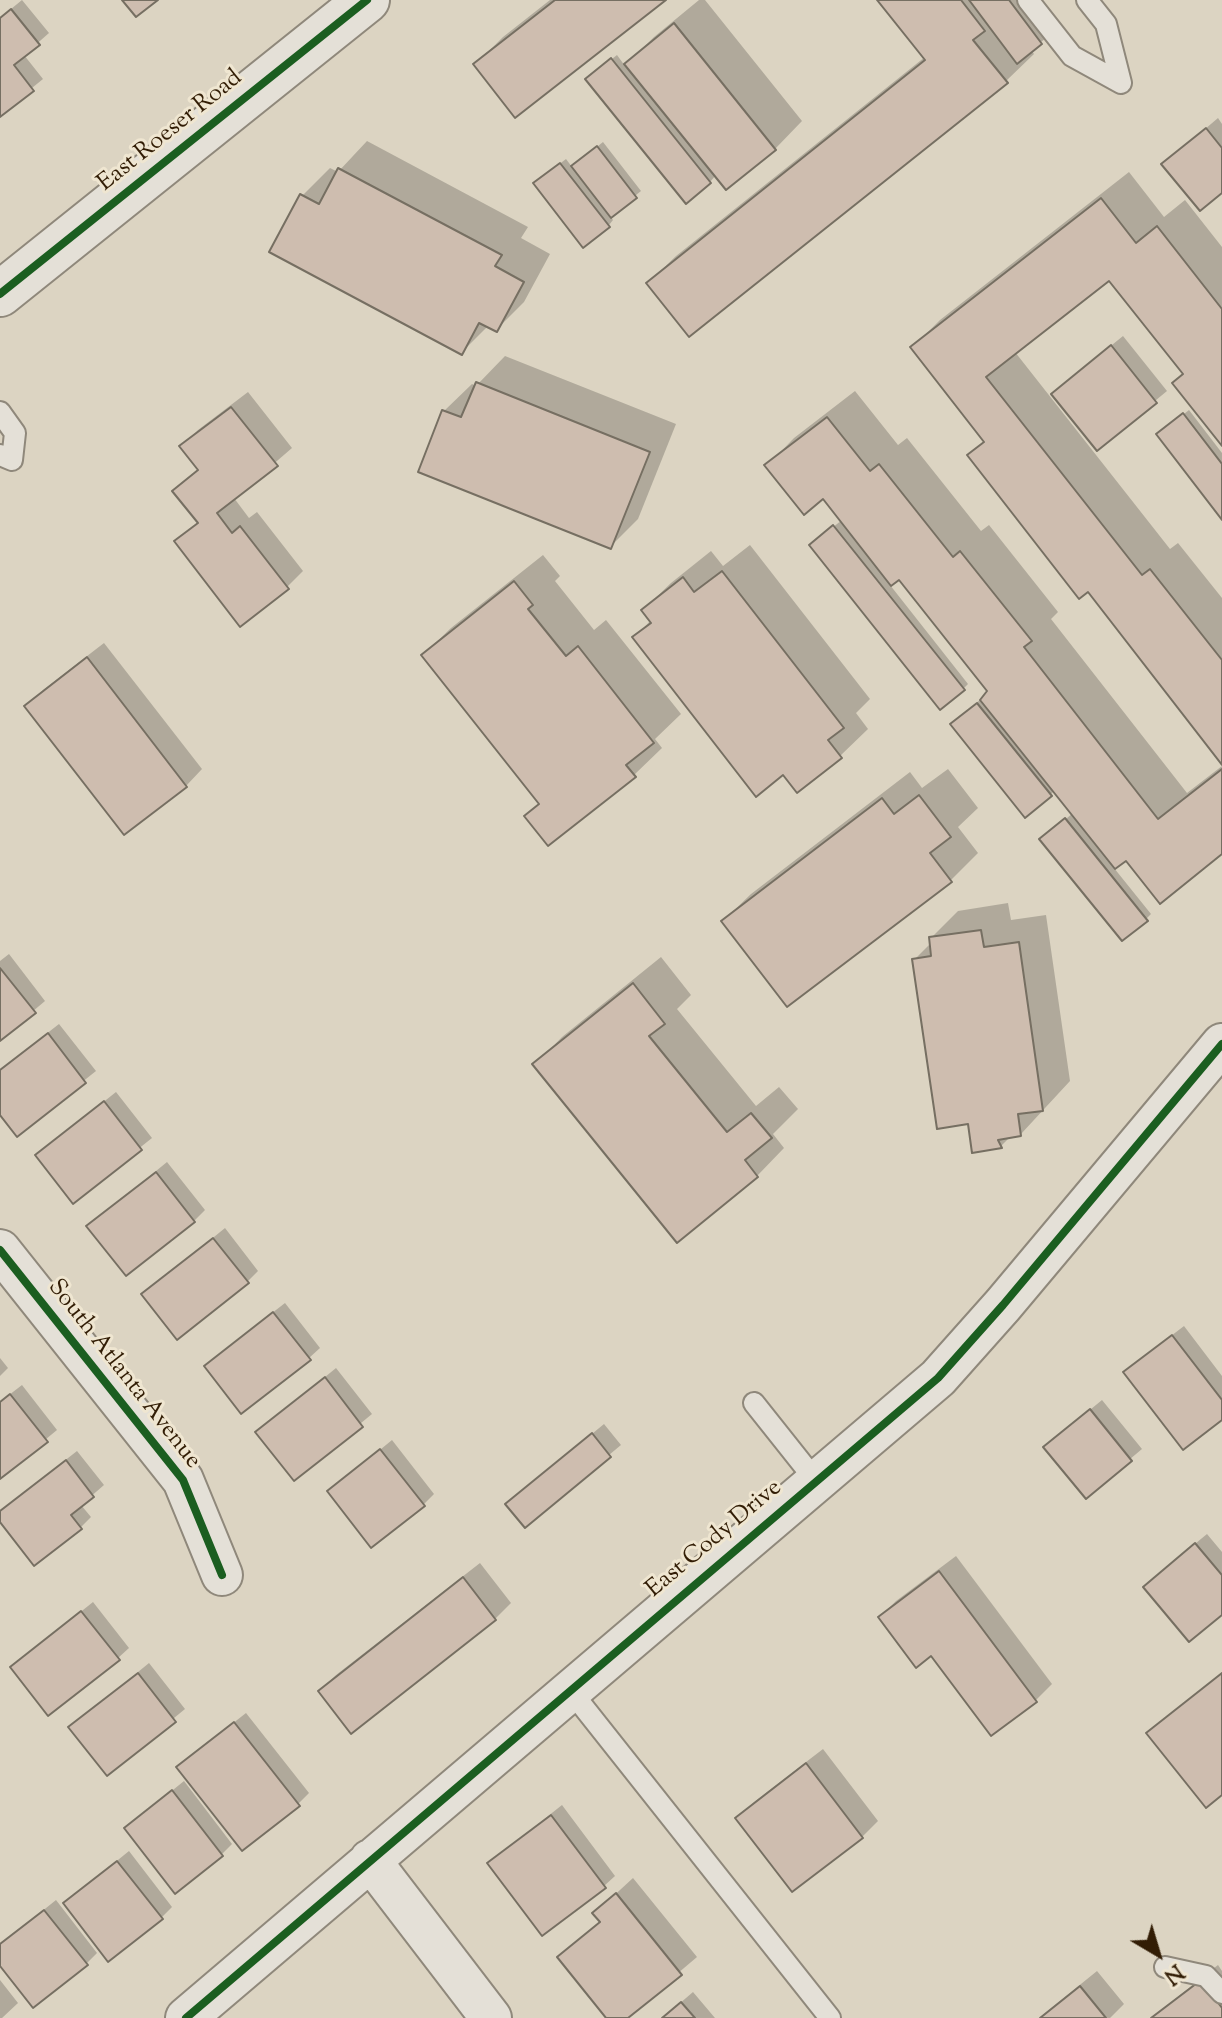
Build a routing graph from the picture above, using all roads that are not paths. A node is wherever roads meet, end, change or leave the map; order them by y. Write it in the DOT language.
graph roads {
  1 [pos="367,0"];
  2 [pos="1028,0"];
  3 [pos="1087,0"];
  4 [pos="0,294"];
  5 [pos="0,412"];
  6 [pos="0,455"];
  7 [pos="1222,1044"];
  8 [pos="0,1250"];
  9 [pos="754,1403"];
  10 [pos="816,1481"];
  11 [pos="222,1575"];
  12 [pos="570,1690"];
  13 [pos="370,1860"];
  14 [pos="1165,1967"];
  15 [pos="1222,1993"];
  16 [pos="186,2018"];
  17 [pos="491,2018"];
  18 [pos="830,2018"];
  1 -- 4 [label="street, East Roeser Road"];
  2 -- 3 [label="lane"];
  5 -- 6 [label="lane"];
  7 -- 10 [label="street, East Cody Drive"];
  8 -- 11 [label="street, South Atlanta Avenue"];
  9 -- 10 [label="lane"];
  10 -- 12 [label="street, East Cody Drive"];
  12 -- 13 [label="street, East Cody Drive"];
  12 -- 18 [label="lane"];
  13 -- 16 [label="street, East Cody Drive"];
  13 -- 17 [label="street"];
  14 -- 15 [label="lane"];
}
